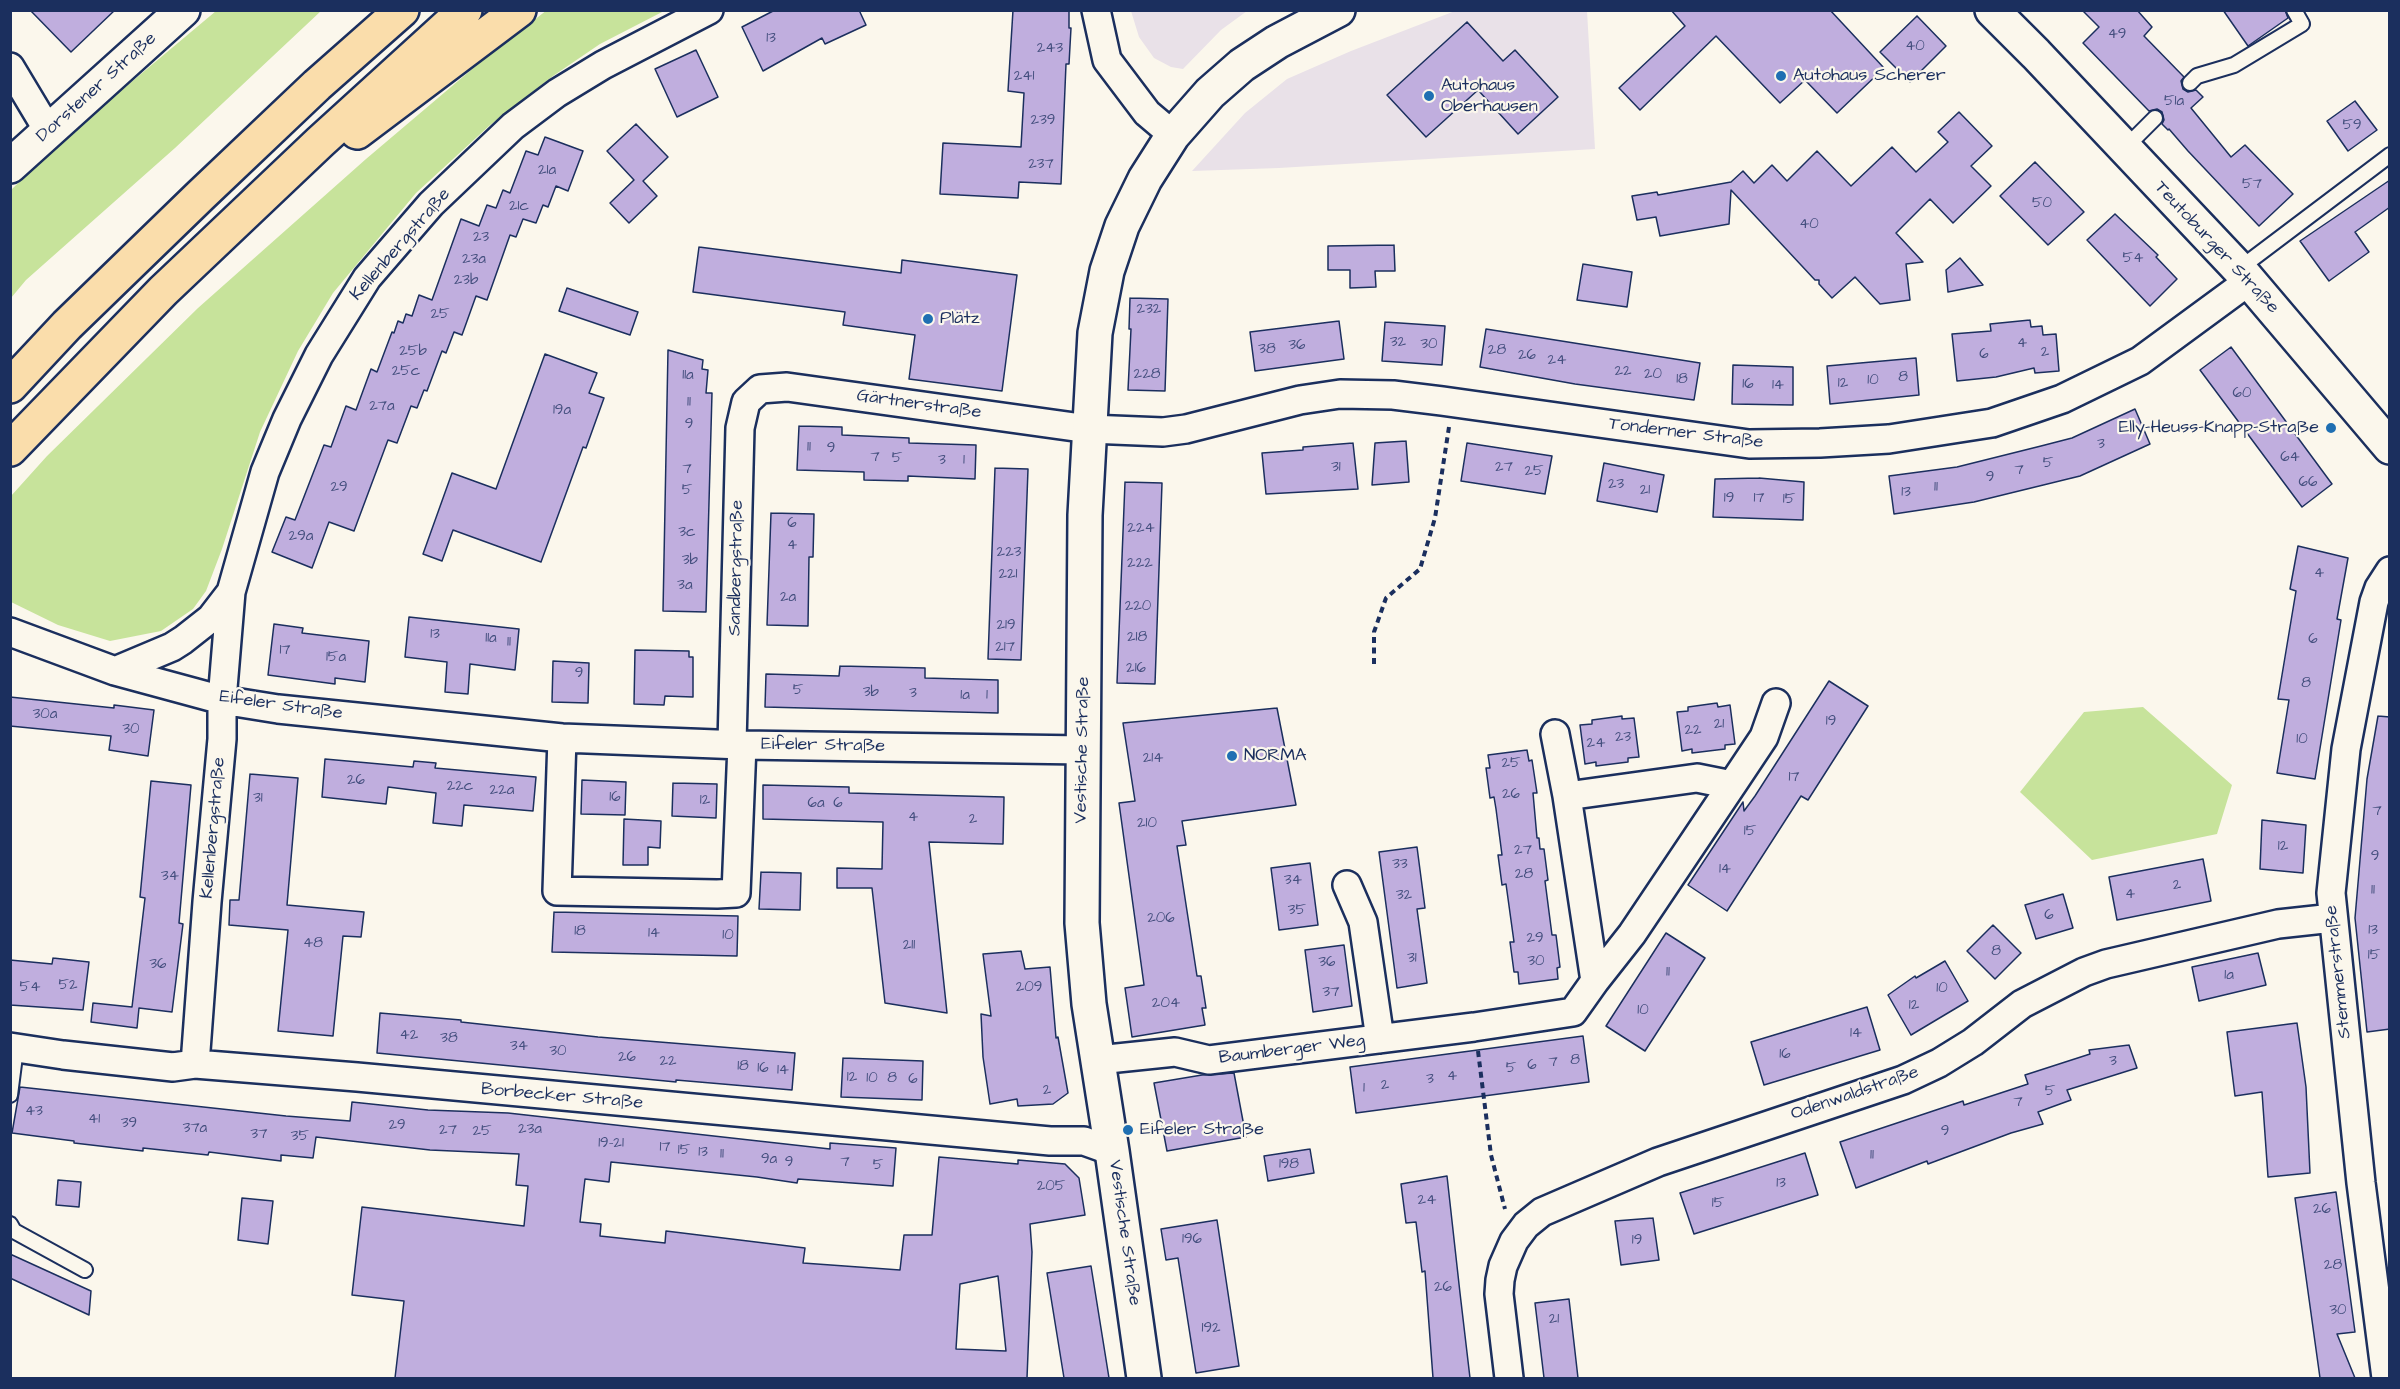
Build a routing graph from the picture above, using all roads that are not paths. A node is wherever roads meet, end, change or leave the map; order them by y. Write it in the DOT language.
graph roads {
  1 [pos="183,10"];
  2 [pos="380,10"];
  3 [pos="402,10"];
  4 [pos="465,10"];
  5 [pos="519,10"];
  6 [pos="709,10"];
  7 [pos="1096,10"];
  8 [pos="1338,10"];
  9 [pos="1992,10"];
  10 [pos="2013,10"];
  11 [pos="2294,10"];
  12 [pos="2036,54"];
  13 [pos="10,67"];
  14 [pos="2190,83"];
  15 [pos="317,85"];
  16 [pos="2155,118"];
  17 [pos="49,132"];
  18 [pos="1173,135"];
  19 [pos="2124,149"];
  20 [pos="2390,155"];
  21 [pos="10,166"];
  22 [pos="231,226"];
  23 [pos="2244,275"];
  24 [pos="10,386"];
  25 [pos="751,394"];
  26 [pos="1089,429"];
  27 [pos="2390,447"];
  28 [pos="10,449"];
  29 [pos="2390,571"];
  30 [pos="231,592"];
  31 [pos="10,632"];
  32 [pos="115,671"];
  33 [pos="222,700"];
  34 [pos="1776,703"];
  35 [pos="1555,734"];
  36 [pos="562,738"];
  37 [pos="737,745"];
  38 [pos="1084,750"];
  39 [pos="1732,785"];
  40 [pos="1567,796"];
  41 [pos="1347,885"];
  42 [pos="2333,918"];
  43 [pos="1595,981"];
  44 [pos="1380,1039"];
  45 [pos="13,1047"];
  46 [pos="1098,1060"];
  47 [pos="195,1064"];
  48 [pos="10,1095"];
  49 [pos="1113,1151"];
  50 [pos="10,1224"];
  51 [pos="85,1270"];
  52 [pos="1144,1378"];
  53 [pos="1509,1378"];
  54 [pos="2386,1378"];
  1 -- 17 [label="street, Dorstener Straße"];
  2 -- 15 [label="highway"];
  3 -- 15 [label="highway"];
  4 -- 22 [label="highway"];
  5 -- 22 [label="highway"];
  6 -- 30 [label="street, Kellenbergstraße"];
  7 -- 18 [label="street"];
  8 -- 18 [label="street, Vestische Straße"];
  9 -- 12 [label="street, Teutoburger Straße"];
  10 -- 12 [label="street, Teutoburger Straße"];
  11 -- 14 [label="lane"];
  12 -- 19 [label="street, Teutoburger Straße"];
  13 -- 17 [label="street"];
  15 -- 24 [label="highway"];
  16 -- 19 [label="lane"];
  17 -- 21 [label="street, Dorstener Straße"];
  18 -- 26 [label="street, Vestische Straße"];
  19 -- 23 [label="street, Teutoburger Straße"];
  20 -- 23 [label="lane"];
  22 -- 28 [label="highway"];
  23 -- 26 [label="street, Tonderner Straße"];
  23 -- 27 [label="street, Teutoburger Straße"];
  25 -- 26 [label="street, Gärtnerstraße"];
  25 -- 37 [label="street, Sandbergstraße"];
  26 -- 38 [label="street, Vestische Straße"];
  29 -- 42 [label="street, Stemmerstraße"];
  30 -- 32 [label="street, Kellenbergstraße"];
  30 -- 33 [label="street, Kellenbergstraße"];
  31 -- 32 [label="street, Eifeler Straße"];
  32 -- 33 [label="street, Eifeler Straße"];
  33 -- 36 [label="street, Eifeler Straße"];
  33 -- 47 [label="street, Kellenbergstraße"];
  34 -- 39 [label="street, Baumberger Weg"];
  35 -- 40 [label="street"];
  36 -- 37 [label="street, Eifeler Straße"];
  36 -- 37 [label="street, Eifeler Straße"];
  37 -- 38 [label="street, Eifeler Straße"];
  38 -- 46 [label="street, Vestische Straße"];
  39 -- 40 [label="street"];
  39 -- 43 [label="street, Baumberger Weg"];
  40 -- 43 [label="street"];
  41 -- 44 [label="street, Baumberger Weg"];
  42 -- 53 [label="street, Odenwaldstraße"];
  42 -- 54 [label="street, Stemmerstraße"];
  43 -- 44 [label="street, Baumberger Weg"];
  44 -- 46 [label="street, Baumberger Weg"];
  45 -- 47 [label="street, Borbecker Straße"];
  45 -- 48 [label="lane"];
  46 -- 49 [label="street, Vestische Straße"];
  47 -- 49 [label="street, Borbecker Straße"];
  49 -- 52 [label="street, Vestische Straße"];
  50 -- 51 [label="lane"];
}
